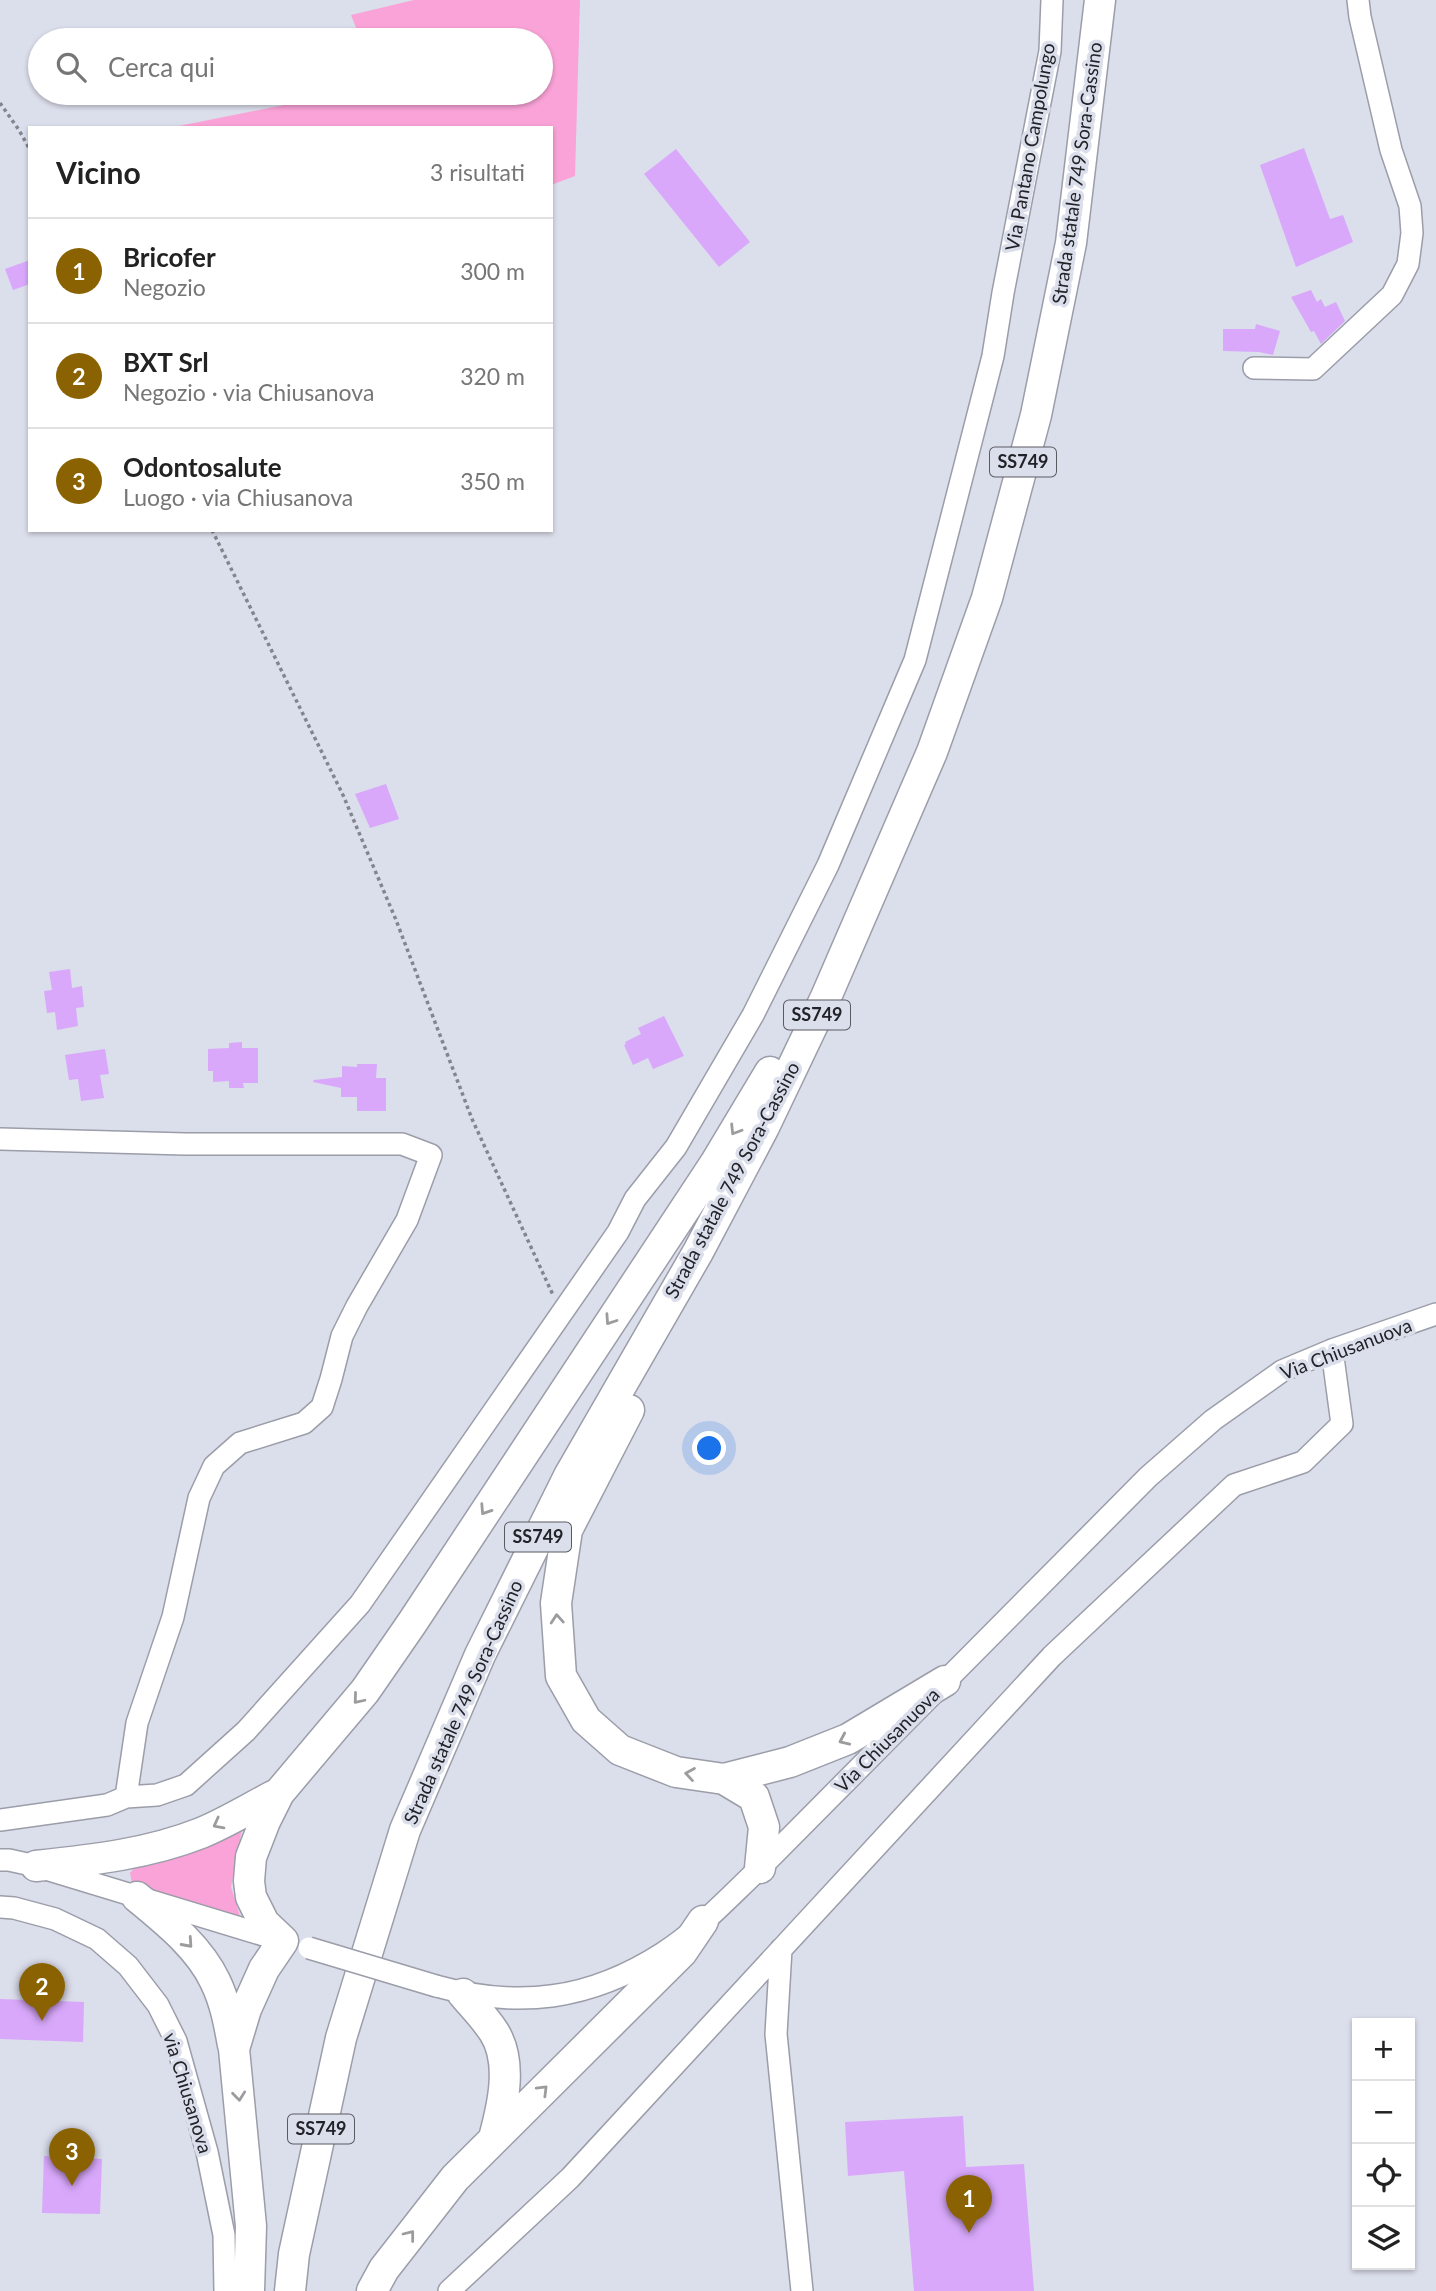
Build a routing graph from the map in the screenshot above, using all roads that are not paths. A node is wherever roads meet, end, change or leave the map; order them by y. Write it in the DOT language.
graph roads {
  1 [pos="1052,0"];
  2 [pos="1100,0"];
  3 [pos="1358,0"];
  4 [pos="1254,368"];
  5 [pos="867,902"];
  6 [pos="764,1127"];
  7 [pos="0,1139"];
  8 [pos="1436,1314"];
  9 [pos="1332,1350"];
  10 [pos="946,1681"];
  11 [pos="724,1779"];
  12 [pos="279,1793"];
  13 [pos="126,1797"];
  14 [pos="0,1820"];
  15 [pos="0,1860"];
  16 [pos="36,1866"];
  17 [pos="760,1868"];
  18 [pos="137,1897"];
  19 [pos="0,1907"];
  20 [pos="703,1921"];
  21 [pos="296,1945"];
  22 [pos="781,1949"];
  23 [pos="449,1990"];
  24 [pos="234,2049"];
  25 [pos="494,2138"];
  26 [pos="225,2291"];
  27 [pos="249,2291"];
  28 [pos="290,2291"];
  29 [pos="372,2291"];
  30 [pos="449,2291"];
  31 [pos="802,2291"];
  1 -- 13 [label="street, Via Pantano Campolungo"];
  2 -- 5 [label="highway, Strada statale 749 Sora-Cassino / SS749"];
  3 -- 4 [label="street"];
  5 -- 6 [label="highway, Strada statale 749 Sora-Cassino / SS749"];
  5 -- 12 [label="highway, one-way"];
  11 -- 6 [label="highway, one-way"];
  6 -- 28 [label="highway, Strada statale 749 Sora-Cassino / SS749"];
  7 -- 13 [label="street"];
  8 -- 9 [label="street, Via Chiusanuova"];
  9 -- 10 [label="street, Via Chiusanuova"];
  9 -- 22 [label="street"];
  10 -- 11 [label="highway, one-way"];
  10 -- 17 [label="street, Via Chiusanuova"];
  11 -- 17 [label="highway"];
  12 -- 16 [label="highway, one-way"];
  12 -- 21 [label="highway"];
  13 -- 14 [label="street, Via Pantano Campolungo"];
  15 -- 16 [label="street, Via Chiusanuova"];
  16 -- 18 [label="street, Via Chiusanuova"];
  17 -- 20 [label="street, Via Chiusanuova"];
  18 -- 21 [label="street, Via Chiusanuova"];
  18 -- 24 [label="highway, one-way"];
  19 -- 26 [label="street, via Chiusanova"];
  20 -- 23 [label="street, Via Chiusanuova"];
  25 -- 20 [label="highway, one-way"];
  21 -- 23 [label="street, Via Chiusanuova, bridge"];
  21 -- 24 [label="highway"];
  22 -- 30 [label="street"];
  22 -- 31 [label="street"];
  23 -- 25 [label="highway"];
  24 -- 27 [label="highway, one-way"];
  29 -- 25 [label="highway, one-way"];
}
